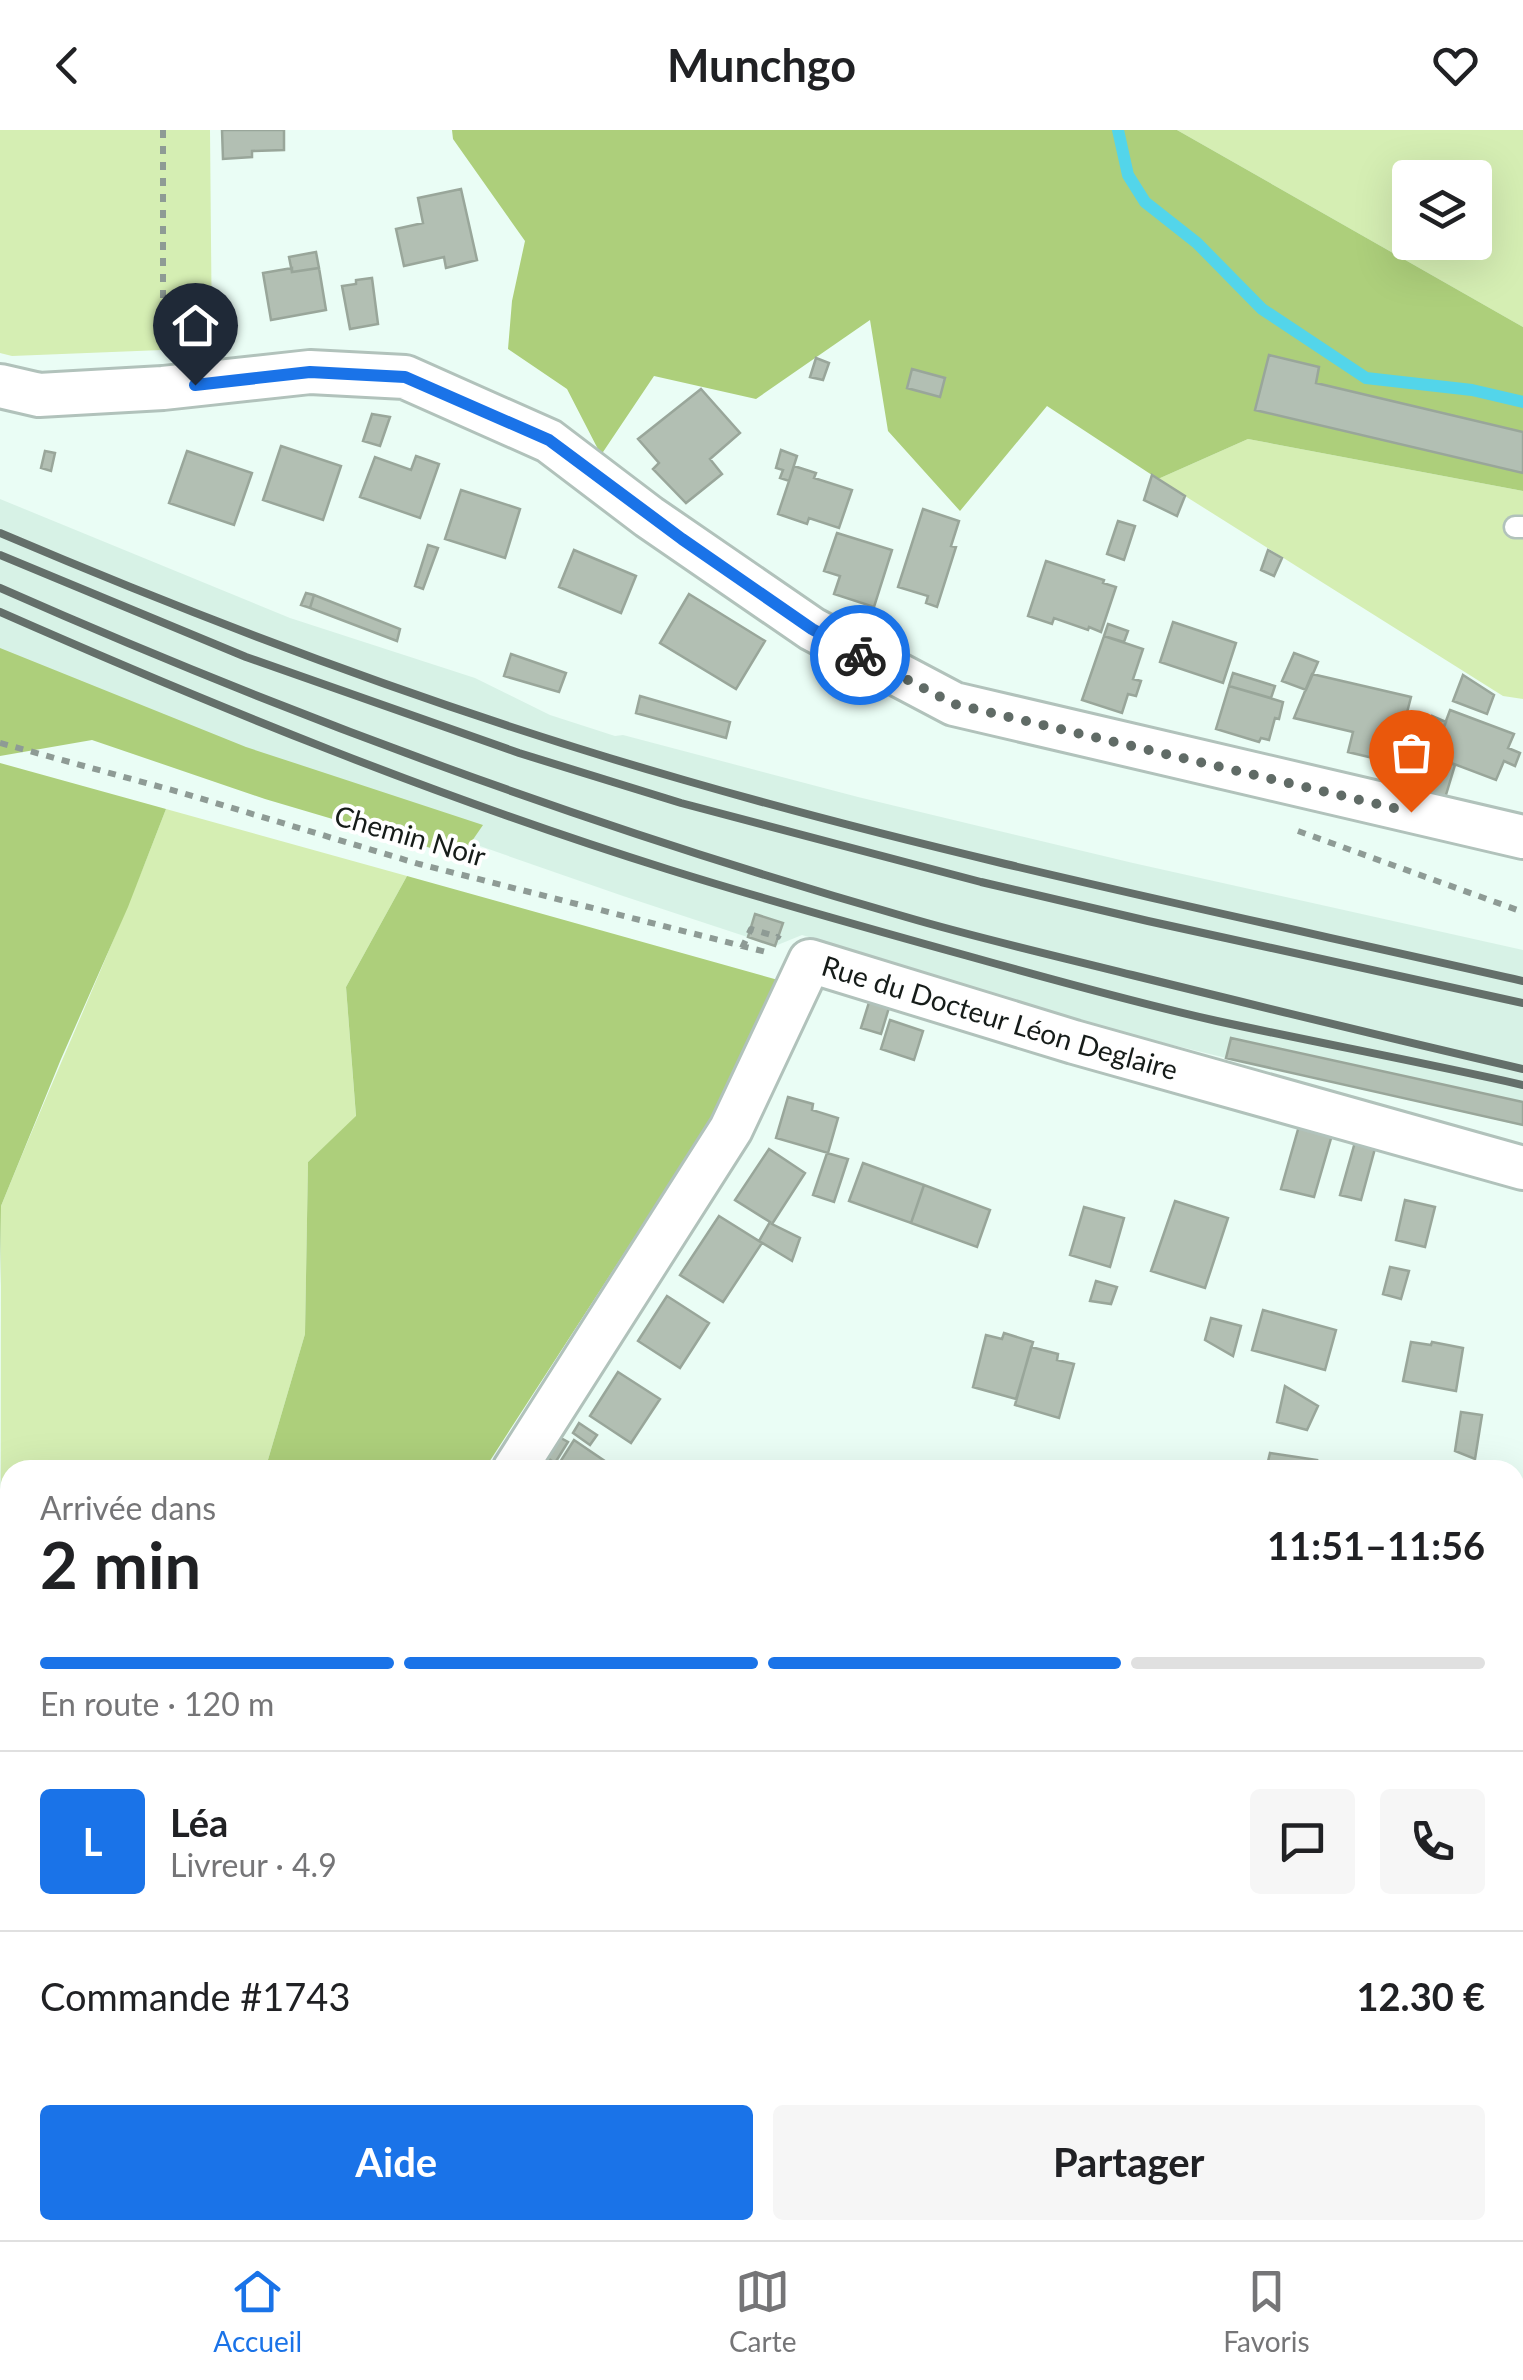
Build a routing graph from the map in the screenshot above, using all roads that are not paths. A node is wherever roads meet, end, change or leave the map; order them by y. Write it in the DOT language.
graph roads {
  1 [pos="0,386"];
  2 [pos="1523,837"];
  3 [pos="1523,1168"];
  4 [pos="520,1460"];
  1 -- 2 [label="street"];
  3 -- 4 [label="street, Rue du Docteur Léon Deglaire"];
}
